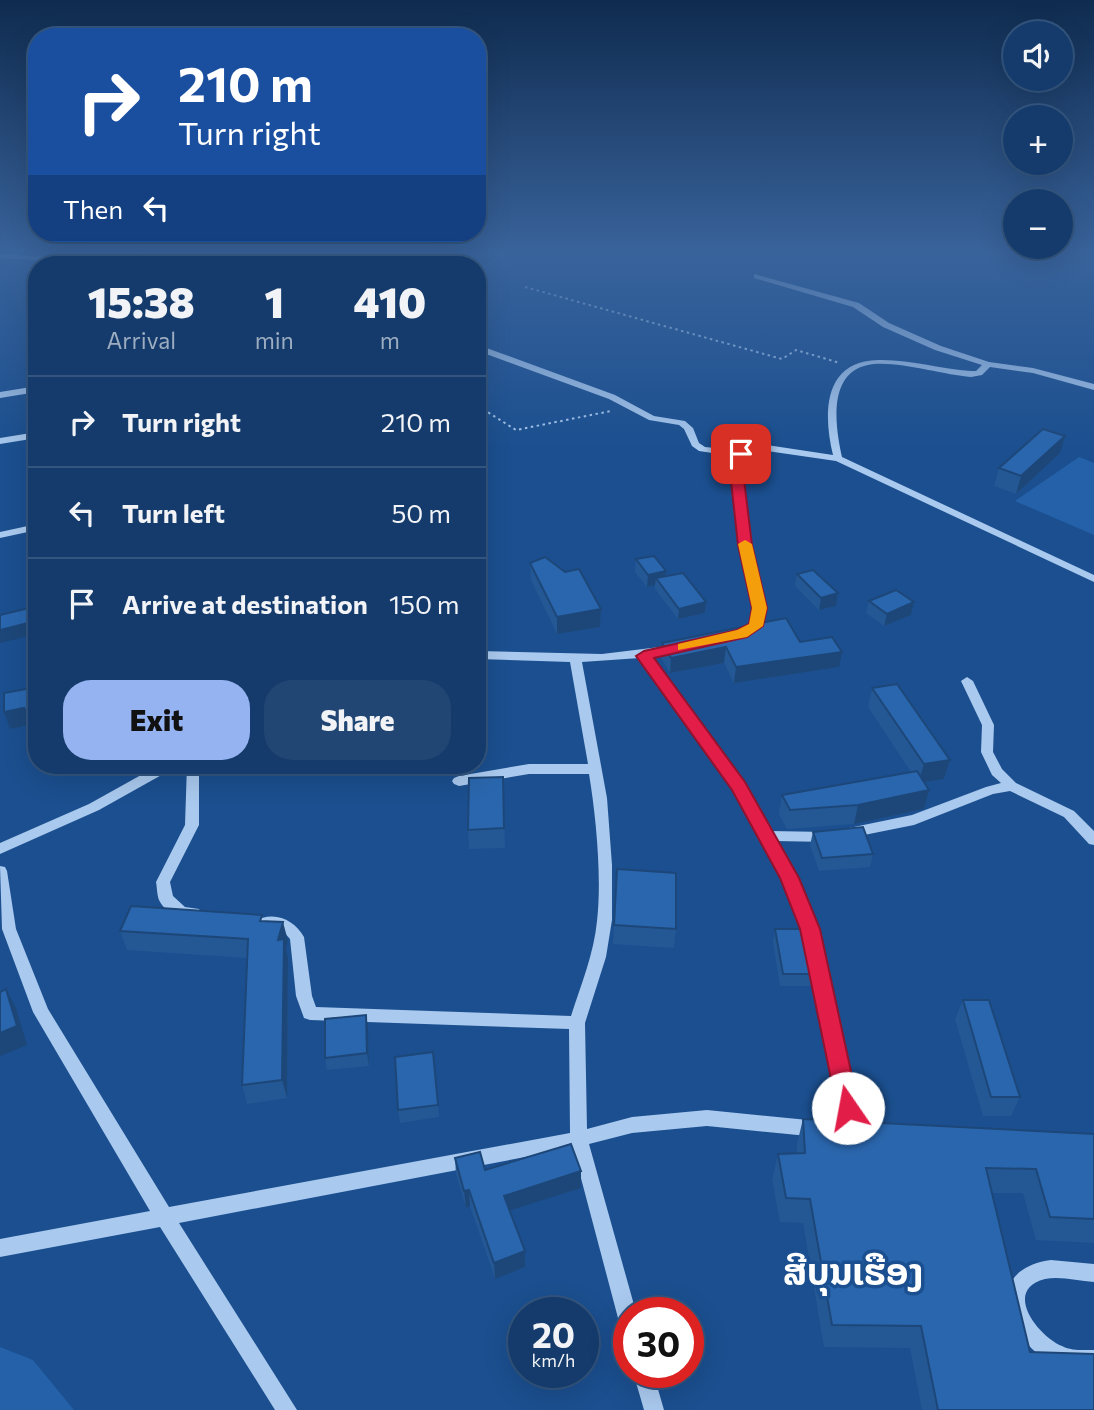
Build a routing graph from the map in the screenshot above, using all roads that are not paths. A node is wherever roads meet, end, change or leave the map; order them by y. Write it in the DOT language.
graph roads {
  1 [pos="875,318"];
  2 [pos="486,351"];
  3 [pos="988,365"];
  4 [pos="1094,387"];
  5 [pos="28,390"];
  6 [pos="0,395"];
  7 [pos="28,436"];
  8 [pos="0,441"];
  9 [pos="747,449"];
  10 [pos="838,458"];
  11 [pos="28,529"];
  12 [pos="0,535"];
  13 [pos="1094,579"];
  14 [pos="729,636"];
  15 [pos="692,645"];
  16 [pos="486,655"];
  17 [pos="644,656"];
  18 [pos="575,658"];
  19 [pos="967,681"];
  20 [pos="594,769"];
  21 [pos="153,774"];
  22 [pos="193,774"];
  23 [pos="459,782"];
  24 [pos="1011,786"];
  25 [pos="765,836"];
  26 [pos="1094,840"];
  27 [pos="0,849"];
  28 [pos="0,871"];
  29 [pos="4,915"];
  30 [pos="204,915"];
  31 [pos="251,920"];
  32 [pos="577,1023"];
  33 [pos="579,1139"];
  34 [pos="163,1215"];
  35 [pos="0,1248"];
  36 [pos="1094,1273"];
  37 [pos="622,1297"];
  38 [pos="1094,1360"];
  39 [pos="648,1388"];
  40 [pos="287,1410"];
  41 [pos="654,1410"];
  1 -- 3 [label="street"];
  2 -- 9 [label="street"];
  3 -- 4 [label="street"];
  3 -- 10 [label="street"];
  5 -- 6 [label="street"];
  7 -- 8 [label="street"];
  9 -- 10 [label="street"];
  9 -- 14 [label="street"];
  10 -- 13 [label="street"];
  11 -- 12 [label="street"];
  15 -- 17 [label="street"];
  16 -- 18 [label="street"];
  17 -- 18 [label="street"];
  17 -- 25 [label="street"];
  18 -- 20 [label="street"];
  19 -- 24 [label="street"];
  20 -- 23 [label="street"];
  20 -- 32 [label="street"];
  21 -- 27 [label="street"];
  22 -- 30 [label="street"];
  24 -- 25 [label="street"];
  24 -- 26 [label="street"];
  25 -- 33 [label="street"];
  28 -- 29 [label="street"];
  29 -- 34 [label="street"];
  31 -- 32 [label="street"];
  32 -- 33 [label="street"];
  33 -- 34 [label="street"];
  33 -- 37 [label="street"];
  34 -- 35 [label="street"];
  34 -- 40 [label="street"];
  36 -- 38 [label="street"];
  39 -- 41 [label="street"];
}
